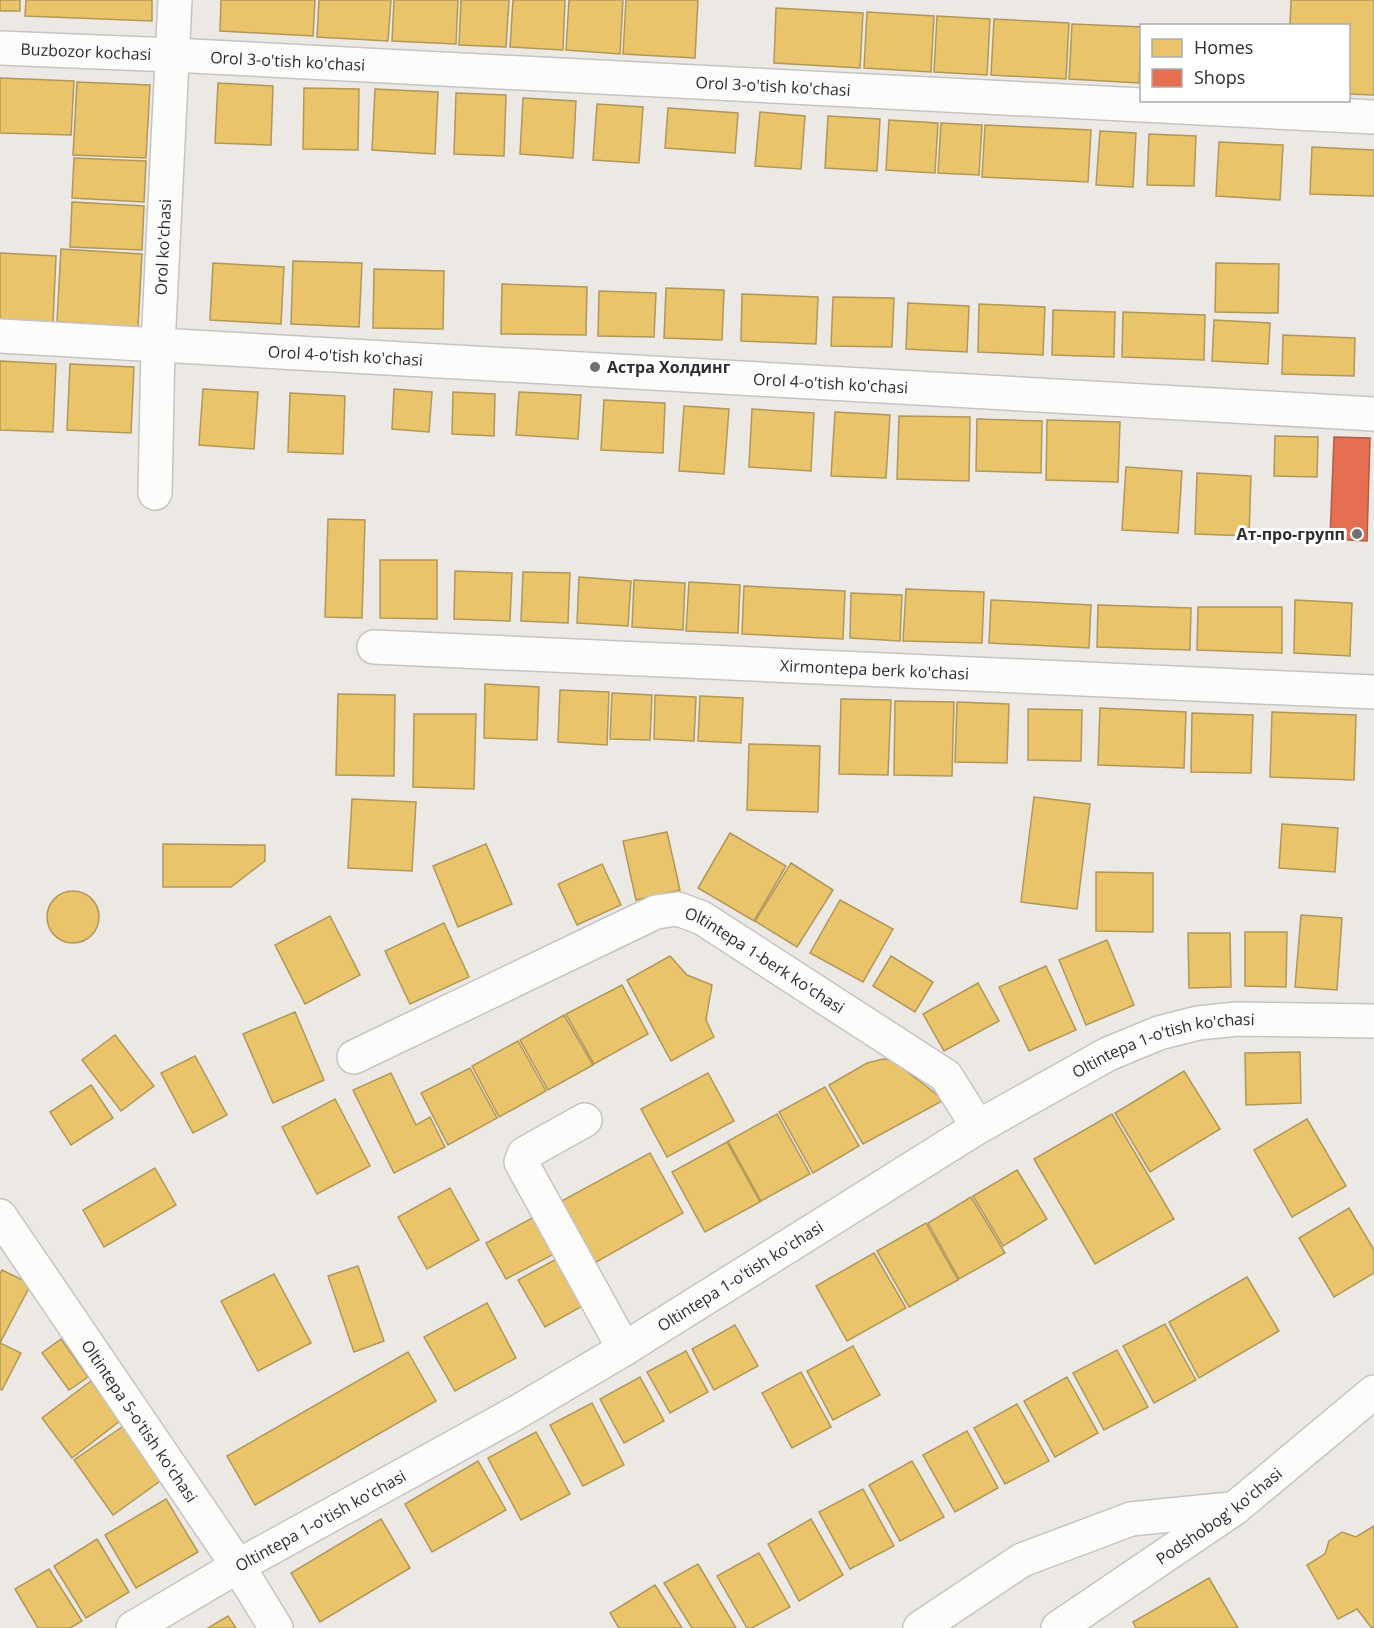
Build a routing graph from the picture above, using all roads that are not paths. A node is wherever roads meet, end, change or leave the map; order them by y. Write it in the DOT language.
graph roads {
  1 [pos="175,0"];
  2 [pos="0,48"];
  3 [pos="172,55"];
  4 [pos="1374,117"];
  5 [pos="0,336"];
  6 [pos="158,345"];
  7 [pos="1374,414"];
  8 [pos="155,493"];
  9 [pos="374,647"];
  10 [pos="1374,692"];
  11 [pos="1374,1022"];
  12 [pos="354,1057"];
  13 [pos="585,1120"];
  14 [pos="978,1127"];
  15 [pos="4,1235"];
  16 [pos="624,1349"];
  17 [pos="1374,1392"];
  18 [pos="1235,1508"];
  19 [pos="238,1566"];
  20 [pos="133,1628"];
  21 [pos="276,1628"];
  22 [pos="920,1628"];
  23 [pos="1058,1628"];
  1 -- 3 [label="street, Orol ko'chasi"];
  2 -- 3 [label="street, Buzbozor kochasi"];
  3 -- 4 [label="street, Orol 3-o'tish ko'chasi"];
  3 -- 6 [label="street, Orol ko'chasi"];
  5 -- 6 [label="street, Orol 4-o'tish ko'chasi"];
  6 -- 7 [label="street, Orol 4-o'tish ko'chasi"];
  6 -- 8 [label="street, Orol ko'chasi"];
  9 -- 10 [label="street, Xirmontepa berk ko'chasi"];
  11 -- 14 [label="street, Oltintepa 1-o'tish ko'chasi"];
  12 -- 14 [label="street, Oltintepa 1-berk ko'chasi"];
  13 -- 16 [label="street"];
  14 -- 16 [label="street, Oltintepa 1-o'tish ko'chasi"];
  15 -- 19 [label="street, Oltintepa 5-o'tish ko'chasi"];
  16 -- 19 [label="street, Oltintepa 1-o'tish ko'chasi"];
  17 -- 18 [label="street, Podshobog' ko'chasi"];
  18 -- 22 [label="street"];
  18 -- 23 [label="street, Podshobog' ko'chasi"];
  19 -- 20 [label="street, Oltintepa 1-o'tish ko'chasi"];
  19 -- 21 [label="street, Oltintepa 5-o'tish ko'chasi"];
}
